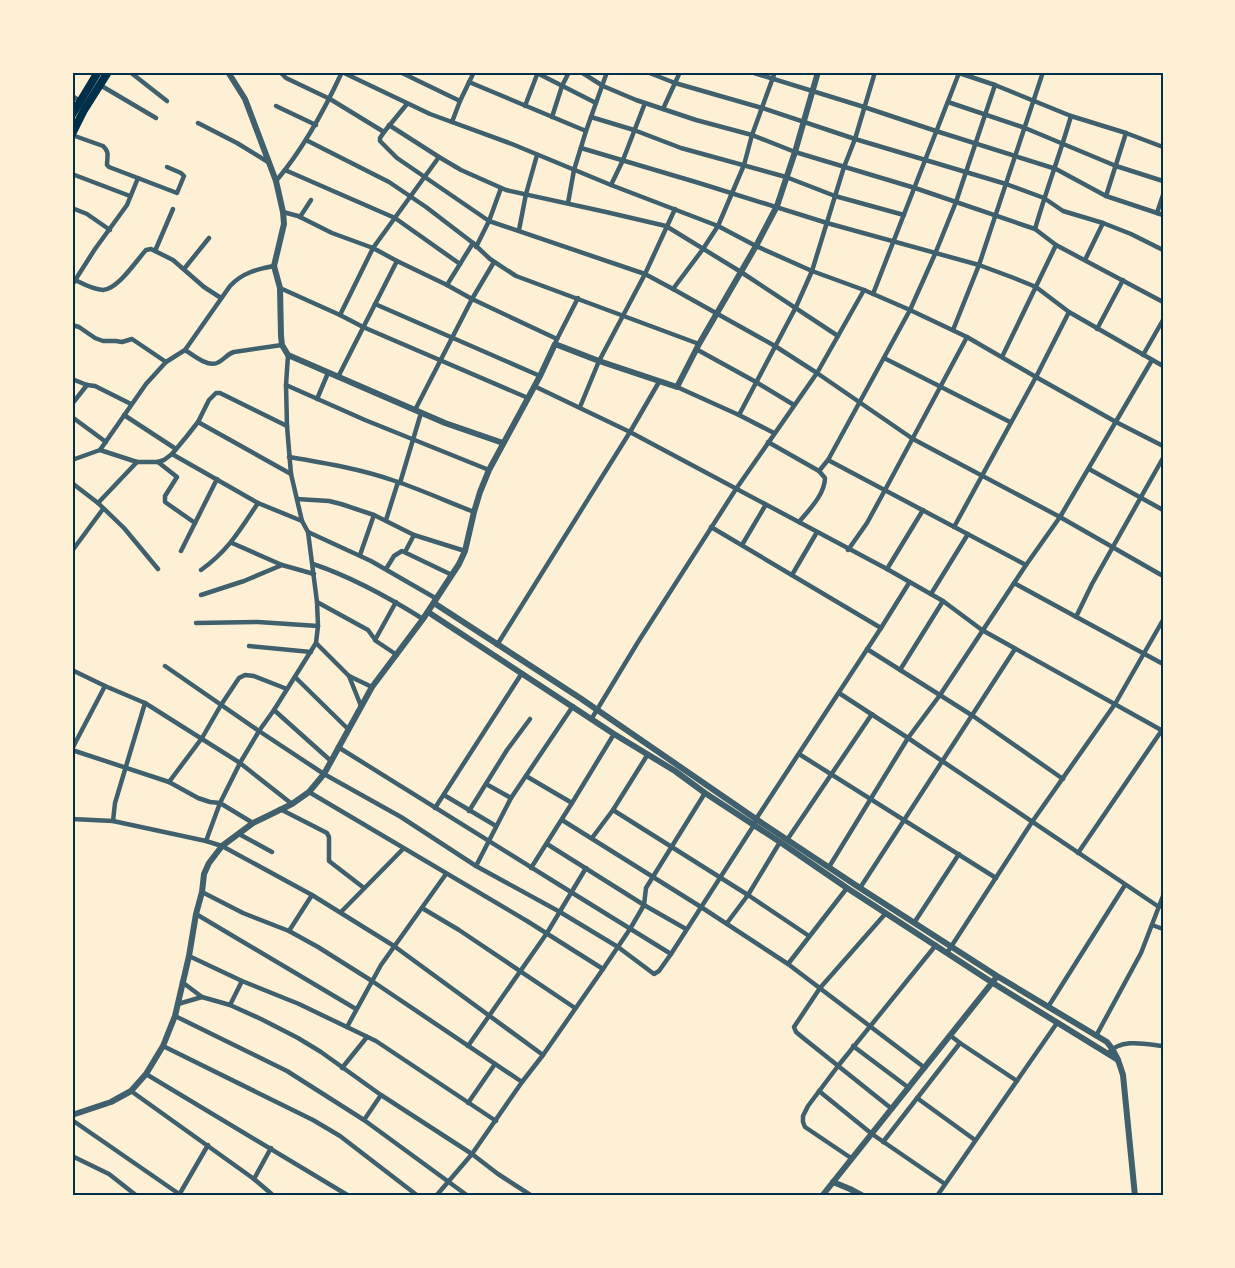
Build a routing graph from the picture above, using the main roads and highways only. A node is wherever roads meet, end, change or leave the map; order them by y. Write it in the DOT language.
graph roads {
  1 [pos="98,72"];
  2 [pos="108,72"];
  3 [pos="72,115"];
  4 [pos="72,134"];
  1 -- 3 [label="main road"];
  2 -- 4 [label="main road"];
}
